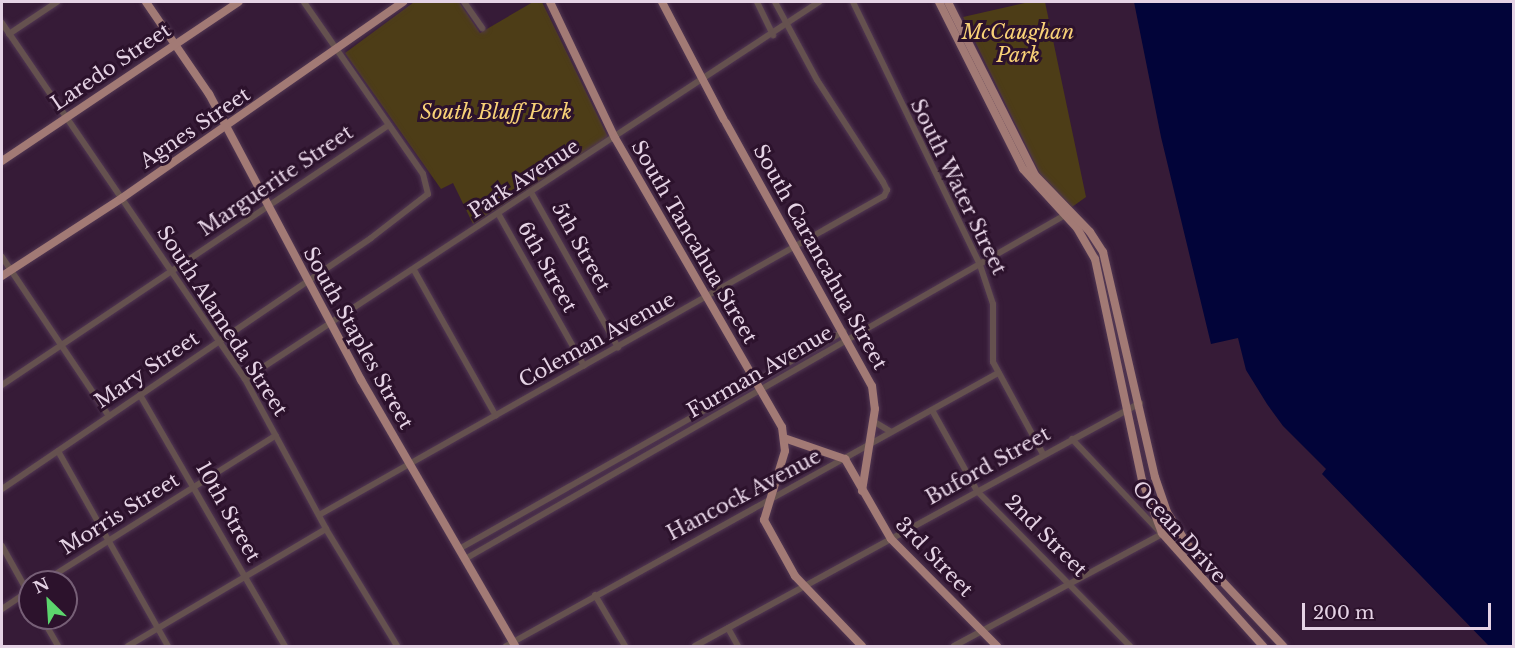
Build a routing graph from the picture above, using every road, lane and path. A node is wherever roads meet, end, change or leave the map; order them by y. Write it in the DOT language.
graph roads {
  1 [pos="57,2"];
  2 [pos="146,2"];
  3 [pos="239,2"];
  4 [pos="304,2"];
  5 [pos="403,2"];
  6 [pos="464,2"];
  7 [pos="550,2"];
  8 [pos="662,2"];
  9 [pos="757,2"];
  10 [pos="775,2"];
  11 [pos="819,2"];
  12 [pos="853,2"];
  13 [pos="939,2"];
  14 [pos="948,2"];
  15 [pos="2,23"];
  16 [pos="786,26"];
  17 [pos="482,28"];
  18 [pos="9,34"];
  19 [pos="773,35"];
  20 [pos="175,43"];
  21 [pos="338,51"];
  22 [pos="702,80"];
  23 [pos="67,117"];
  24 [pos="389,125"];
  25 [pos="227,127"];
  26 [pos="615,138"];
  27 [pos="2,161"];
  28 [pos="532,194"];
  29 [pos="122,198"];
  30 [pos="267,206"];
  31 [pos="1068,214"];
  32 [pos="499,215"];
  33 [pos="795,248"];
  34 [pos="2,257"];
  35 [pos="980,265"];
  36 [pos="10,270"];
  37 [pos="414,270"];
  38 [pos="172,272"];
  39 [pos="2,276"];
  40 [pos="306,281"];
  41 [pos="705,298"];
  42 [pos="331,323"];
  43 [pos="844,331"];
  44 [pos="218,341"];
  45 [pos="849,341"];
  46 [pos="61,343"];
  47 [pos="618,347"];
  48 [pos="584,366"];
  49 [pos="998,373"];
  50 [pos="245,379"];
  51 [pos="755,381"];
  52 [pos="2,385"];
  53 [pos="761,391"];
  54 [pos="140,395"];
  55 [pos="1140,403"];
  56 [pos="1128,408"];
  57 [pos="932,410"];
  58 [pos="109,416"];
  59 [pos="496,416"];
  60 [pos="873,421"];
  61 [pos="891,432"];
  62 [pos="276,435"];
  63 [pos="784,438"];
  64 [pos="1072,439"];
  65 [pos="651,440"];
  66 [pos="868,446"];
  67 [pos="657,450"];
  68 [pos="58,451"];
  69 [pos="1043,454"];
  70 [pos="845,459"];
  71 [pos="409,464"];
  72 [pos="195,486"];
  73 [pos="2,489"];
  74 [pos="862,491"];
  75 [pos="978,491"];
  76 [pos="558,493"];
  77 [pos="769,501"];
  78 [pos="564,502"];
  79 [pos="753,509"];
  80 [pos="319,515"];
  81 [pos="764,520"];
  82 [pos="1175,526"];
  83 [pos="326,529"];
  84 [pos="1162,533"];
  85 [pos="109,539"];
  86 [pos="891,539"];
  87 [pos="2,546"];
  88 [pos="459,549"];
  89 [pos="465,559"];
  90 [pos="61,570"];
  91 [pos="18,574"];
  92 [pos="246,577"];
  93 [pos="1070,584"];
  94 [pos="804,586"];
  95 [pos="595,595"];
  96 [pos="18,600"];
  97 [pos="2,609"];
  98 [pos="728,628"];
  99 [pos="158,629"];
  100 [pos="49,630"];
  101 [pos="982,631"];
  102 [pos="512,645"];
  103 [pos="58,646"];
  104 [pos="128,646"];
  105 [pos="168,646"];
  106 [pos="285,646"];
  107 [pos="397,646"];
  108 [pos="626,646"];
  109 [pos="695,646"];
  110 [pos="738,646"];
  111 [pos="862,646"];
  112 [pos="954,646"];
  113 [pos="997,646"];
  114 [pos="1130,646"];
  115 [pos="1263,646"];
  116 [pos="1283,646"];
  1 -- 18 [label="street"];
  2 -- 20 [label="main road, South Staples Street"];
  3 -- 20 [label="main road, Laredo Street"];
  4 -- 21 [label="street"];
  5 -- 21 [label="main road, Agnes Street"];
  6 -- 17 [label="street"];
  7 -- 26 [label="main road, South Tancahua Street"];
  8 -- 22 [label="main road, South Carancahua Street"];
  9 -- 19 [label="street"];
  10 -- 16 [label="street"];
  11 -- 16 [label="street, Park Avenue"];
  12 -- 35 [label="street, South Water Street"];
  13 -- 31 [label="main road"];
  14 -- 31 [label="main road"];
  15 -- 18 [label="street, South Alameda Street"];
  16 -- 19 [label="street, Park Avenue"];
  16 -- 33 [label="street, Coleman Avenue"];
  18 -- 23 [label="street, South Alameda Street"];
  19 -- 22 [label="street, Park Avenue"];
  20 -- 23 [label="main road, Laredo Street"];
  20 -- 25 [label="main road, South Staples Street"];
  21 -- 24 [label="street"];
  21 -- 25 [label="main road, Agnes Street"];
  22 -- 26 [label="street, Park Avenue"];
  22 -- 33 [label="main road, South Carancahua Street"];
  23 -- 27 [label="main road, Laredo Street"];
  23 -- 29 [label="street, South Alameda Street"];
  24 -- 30 [label="street, Marguerite Street"];
  24 -- 40 [label="street, Mary Street"];
  25 -- 29 [label="main road, Agnes Street"];
  25 -- 30 [label="main road, South Staples Street"];
  26 -- 28 [label="street, Park Avenue"];
  26 -- 41 [label="main road, South Tancahua Street"];
  28 -- 32 [label="street, Park Avenue"];
  28 -- 47 [label="street, 5th Street"];
  29 -- 36 [label="main road, Agnes Street"];
  29 -- 38 [label="street, South Alameda Street"];
  30 -- 38 [label="street, Marguerite Street"];
  30 -- 40 [label="main road, South Staples Street"];
  31 -- 35 [label="street, Furman Avenue"];
  31 -- 55 [label="main road, Ocean Drive"];
  31 -- 56 [label="main road"];
  32 -- 37 [label="street, Park Avenue"];
  32 -- 48 [label="street, 6th Street"];
  33 -- 41 [label="street, Coleman Avenue"];
  33 -- 43 [label="main road, South Carancahua Street"];
  34 -- 36 [label="street"];
  35 -- 45 [label="street, Furman Avenue"];
  35 -- 49 [label="street, South Water Street"];
  36 -- 39 [label="main road, Agnes Street"];
  36 -- 46 [label="street"];
  37 -- 42 [label="street, Park Avenue"];
  37 -- 59 [label="street"];
  38 -- 44 [label="street, South Alameda Street"];
  38 -- 46 [label="street, Marguerite Street"];
  40 -- 42 [label="main road, South Staples Street"];
  40 -- 44 [label="street, Mary Street"];
  41 -- 47 [label="street, Coleman Avenue"];
  41 -- 51 [label="main road, South Tancahua Street"];
  42 -- 50 [label="street, Park Avenue"];
  42 -- 71 [label="main road, South Staples Street"];
  43 -- 45 [label="main road, South Carancahua Street"];
  43 -- 51 [label="street, Furman Avenue"];
  44 -- 50 [label="street, South Alameda Street"];
  44 -- 54 [label="street, Mary Street"];
  45 -- 53 [label="street, Furman Avenue"];
  45 -- 60 [label="main road, South Carancahua Street"];
  46 -- 52 [label="street, Marguerite Street"];
  46 -- 58 [label="street"];
  47 -- 48 [label="street, Coleman Avenue"];
  48 -- 59 [label="street, Coleman Avenue"];
  49 -- 57 [label="street, Hancock Avenue"];
  49 -- 69 [label="street, South Water Street"];
  50 -- 62 [label="street, South Alameda Street"];
  51 -- 53 [label="main road, South Tancahua Street"];
  51 -- 65 [label="street, Furman Avenue"];
  53 -- 63 [label="main road, South Tancahua Street"];
  53 -- 67 [label="street, Furman Avenue"];
  54 -- 58 [label="street, Mary Street"];
  54 -- 72 [label="street, 10th Street"];
  55 -- 56 [label="street, Buford Street"];
  55 -- 82 [label="main road, Ocean Drive"];
  56 -- 64 [label="street, Buford Street"];
  56 -- 84 [label="main road"];
  57 -- 61 [label="street, Hancock Avenue"];
  57 -- 75 [label="street, 2nd Street"];
  58 -- 68 [label="street, Mary Street"];
  59 -- 71 [label="street, Coleman Avenue"];
  60 -- 61 [label="street"];
  60 -- 66 [label="main road, South Carancahua Street"];
  61 -- 66 [label="street, Hancock Avenue"];
  62 -- 72 [label="street, Morris Street"];
  62 -- 80 [label="street, South Alameda Street"];
  63 -- 70 [label="main road"];
  63 -- 77 [label="main road"];
  64 -- 69 [label="street, Buford Street"];
  64 -- 84 [label="street, Ocean Drive"];
  65 -- 67 [label="street"];
  65 -- 76 [label="street, Furman Avenue"];
  66 -- 70 [label="street, Hancock Avenue"];
  66 -- 74 [label="main road"];
  67 -- 78 [label="street, Furman Avenue"];
  68 -- 73 [label="street, Mary Street"];
  68 -- 85 [label="street"];
  69 -- 75 [label="street, Buford Street"];
  70 -- 74 [label="main road, 3rd Street"];
  70 -- 77 [label="street, Hancock Avenue"];
  71 -- 80 [label="street, Coleman Avenue"];
  71 -- 88 [label="main road, South Staples Street"];
  72 -- 85 [label="street, Morris Street"];
  72 -- 92 [label="street, 10th Street"];
  74 -- 86 [label="main road, 3rd Street"];
  75 -- 86 [label="street, Buford Street"];
  75 -- 93 [label="street, 2nd Street"];
  76 -- 78 [label="street"];
  76 -- 88 [label="street, Furman Avenue"];
  77 -- 79 [label="street, Hancock Avenue"];
  77 -- 81 [label="main road"];
  78 -- 89 [label="street, Furman Avenue"];
  79 -- 81 [label="street"];
  79 -- 95 [label="street, Hancock Avenue"];
  80 -- 83 [label="street, South Alameda Street"];
  81 -- 94 [label="main road"];
  82 -- 84 [label="street"];
  82 -- 116 [label="main road, Ocean Drive"];
  83 -- 92 [label="street"];
  83 -- 107 [label="street, South Alameda Street"];
  84 -- 93 [label="street"];
  84 -- 115 [label="main road, Ocean Drive"];
  85 -- 90 [label="street, Morris Street"];
  85 -- 99 [label="street"];
  86 -- 94 [label="street, Buford Street"];
  86 -- 101 [label="main road, 3rd Street"];
  87 -- 91 [label="street"];
  88 -- 89 [label="main road, South Staples Street"];
  89 -- 102 [label="main road, South Staples Street"];
  92 -- 99 [label="street"];
  92 -- 106 [label="street, 10th Street"];
  93 -- 101 [label="street"];
  93 -- 114 [label="street, 2nd Street"];
  94 -- 98 [label="street, Buford Street"];
  94 -- 111 [label="main road"];
  95 -- 102 [label="street, Hancock Avenue"];
  95 -- 108 [label="street"];
  96 -- 97 [label="street"];
  98 -- 109 [label="street, Buford Street"];
  98 -- 110 [label="street"];
  99 -- 104 [label="street"];
  99 -- 105 [label="street"];
  100 -- 103 [label="street"];
  101 -- 112 [label="street"];
  101 -- 113 [label="main road, 3rd Street"];
}
